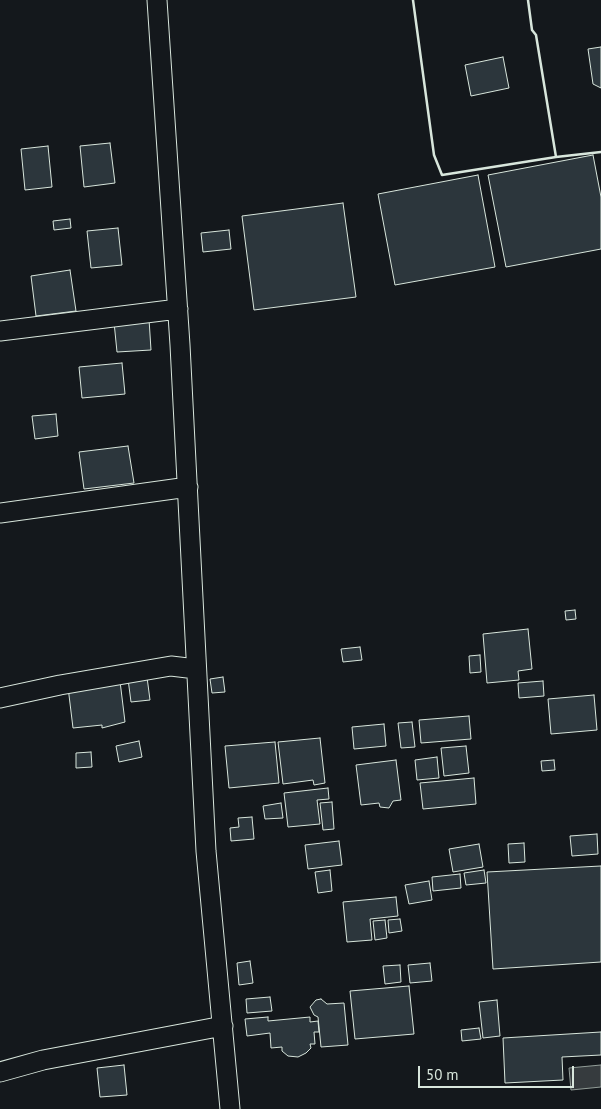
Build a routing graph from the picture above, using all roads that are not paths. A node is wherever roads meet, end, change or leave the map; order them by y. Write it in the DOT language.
graph roads {
  1 [pos="157,0"];
  2 [pos="178,309"];
  3 [pos="0,332"];
  4 [pos="188,487"];
  5 [pos="0,513"];
  6 [pos="196,670"];
  7 [pos="0,698"];
  8 [pos="223,1026"];
  9 [pos="0,1072"];
  10 [pos="230,1109"];
  1 -- 2 [label="street"];
  2 -- 3 [label="street"];
  2 -- 4 [label="street"];
  4 -- 5 [label="street"];
  4 -- 6 [label="street"];
  6 -- 7 [label="street"];
  6 -- 8 [label="street"];
  8 -- 9 [label="street"];
  8 -- 10 [label="street"];
}
